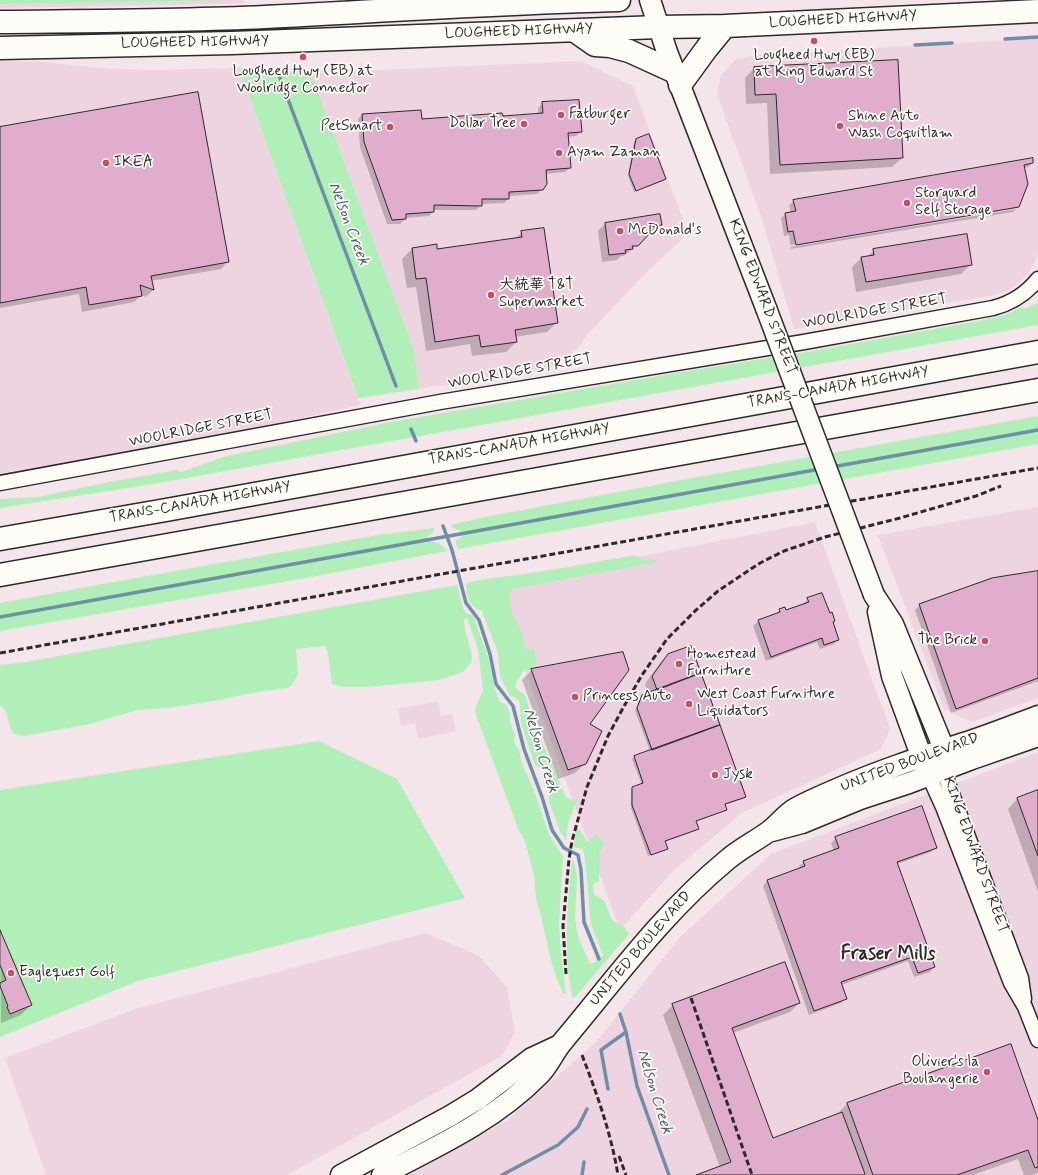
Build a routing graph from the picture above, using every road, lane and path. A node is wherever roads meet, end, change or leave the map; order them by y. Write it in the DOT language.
graph roads {
  1 [pos="619,0"];
  2 [pos="650,0"];
  3 [pos="563,1"];
  4 [pos="1038,11"];
  5 [pos="0,22"];
  6 [pos="725,26"];
  7 [pos="659,27"];
  8 [pos="574,31"];
  9 [pos="0,48"];
  10 [pos="677,78"];
  11 [pos="1038,279"];
  12 [pos="1038,352"];
  13 [pos="1038,390"];
  14 [pos="0,483"];
  15 [pos="166,510"];
  16 [pos="0,524"];
  17 [pos="0,539"];
  18 [pos="0,576"];
  19 [pos="874,594"];
  20 [pos="1038,716"];
  21 [pos="1038,736"];
  22 [pos="944,749"];
  23 [pos="921,756"];
  24 [pos="936,773"];
  25 [pos="768,832"];
  26 [pos="1038,1040"];
  27 [pos="560,1045"];
  28 [pos="341,1175"];
  29 [pos="382,1175"];
  1 -- 3 [label="main road, LOUGHEED HIGHWAY"];
  2 -- 7 [label="main road, KING EDWARD STREET"];
  3 -- 5 [label="main road, LOUGHEED HIGHWAY"];
  4 -- 6 [label="main road, LOUGHEED HIGHWAY"];
  6 -- 7 [label="main road, LOUGHEED HIGHWAY"];
  6 -- 10 [label="main road"];
  7 -- 8 [label="main road, LOUGHEED HIGHWAY"];
  7 -- 10 [label="main road, KING EDWARD STREET"];
  8 -- 9 [label="main road, LOUGHEED HIGHWAY"];
  8 -- 10 [label="main road"];
  10 -- 19 [label="main road, KING EDWARD STREET, bridge"];
  11 -- 14 [label="street, WOOLRIDGE STREET"];
  12 -- 15 [label="main road, TRANS-CANADA HIGHWAY"];
  13 -- 18 [label="main road"];
  15 -- 16 [label="main road"];
  15 -- 17 [label="main road, TRANS-CANADA HIGHWAY"];
  19 -- 22 [label="main road, KING EDWARD STREET"];
  19 -- 23 [label="main road, KING EDWARD STREET"];
  20 -- 22 [label="main road, UNITED BOULEVARD"];
  21 -- 24 [label="main road, UNITED BOULEVARD"];
  22 -- 23 [label="main road, UNITED BOULEVARD"];
  22 -- 24 [label="main road, KING EDWARD STREET"];
  23 -- 24 [label="main road, KING EDWARD STREET"];
  23 -- 25 [label="main road, UNITED BOULEVARD"];
  24 -- 25 [label="main road, UNITED BOULEVARD"];
  24 -- 26 [label="street, KING EDWARD STREET"];
  25 -- 27 [label="main road, UNITED BOULEVARD"];
  27 -- 28 [label="main road, UNITED BOULEVARD"];
  27 -- 29 [label="main road, UNITED BOULEVARD"];
}
